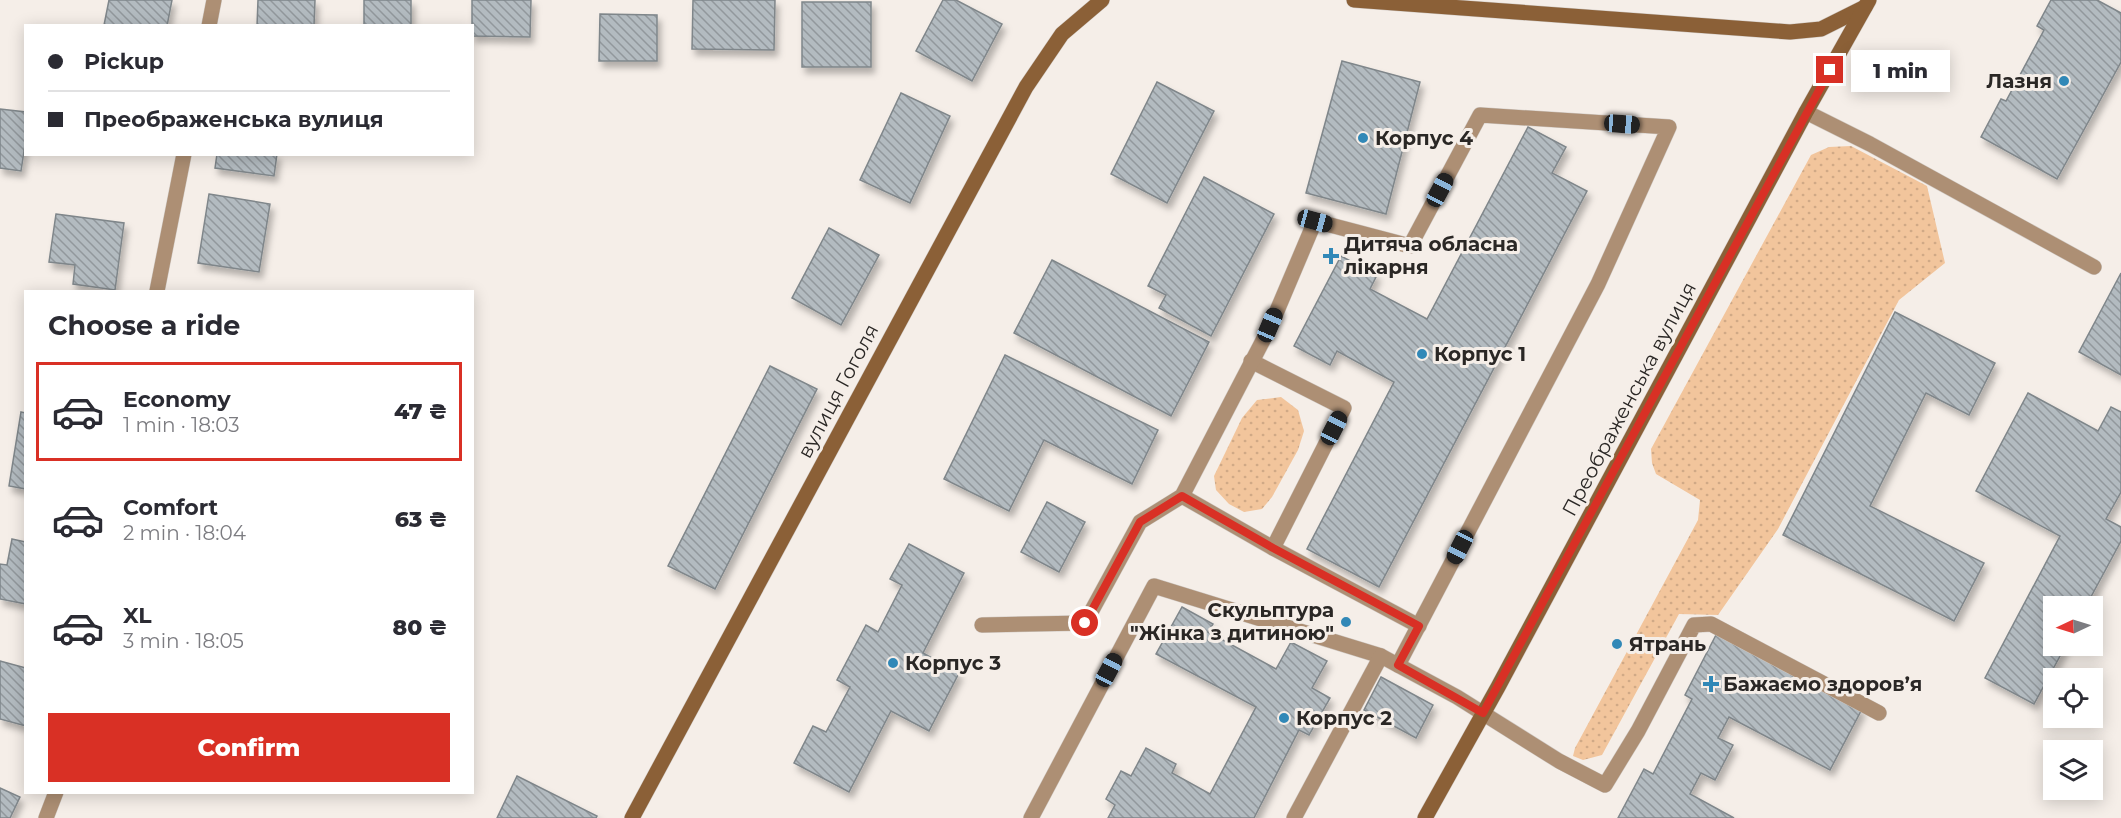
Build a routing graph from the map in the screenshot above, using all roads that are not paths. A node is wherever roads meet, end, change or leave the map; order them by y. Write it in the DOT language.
graph roads {
  1 [pos="214,0"];
  2 [pos="1102,0"];
  3 [pos="1354,0"];
  4 [pos="1405,2"];
  5 [pos="1867,4"];
  6 [pos="209,24"];
  7 [pos="1806,112"];
  8 [pos="184,156"];
  9 [pos="2094,267"];
  10 [pos="157,290"];
  11 [pos="1251,361"];
  12 [pos="1182,496"];
  13 [pos="1273,548"];
  14 [pos="982,625"];
  15 [pos="1419,626"];
  16 [pos="1381,656"];
  17 [pos="1398,665"];
  18 [pos="1483,713"];
  19 [pos="1879,713"];
  20 [pos="55,794"];
  21 [pos="46,818"];
  22 [pos="632,818"];
  23 [pos="1031,818"];
  24 [pos="1294,818"];
  25 [pos="1425,818"];
  1 -- 6 [label="street"];
  2 -- 22 [label="main road, вулиця Гоголя"];
  3 -- 4 [label="main road"];
  4 -- 5 [label="main road"];
  5 -- 7 [label="main road, Преображенська вулиця"];
  7 -- 9 [label="street"];
  7 -- 18 [label="main road, Преображенська вулиця"];
  8 -- 10 [label="street"];
  11 -- 12 [label="street"];
  11 -- 13 [label="street"];
  11 -- 15 [label="street"];
  12 -- 13 [label="street"];
  12 -- 14 [label="street"];
  13 -- 15 [label="street"];
  15 -- 17 [label="street"];
  16 -- 17 [label="street"];
  16 -- 23 [label="street"];
  16 -- 24 [label="street"];
  17 -- 18 [label="street"];
  18 -- 19 [label="street"];
  18 -- 25 [label="main road, Преображенська вулиця"];
  20 -- 21 [label="street"];
}
